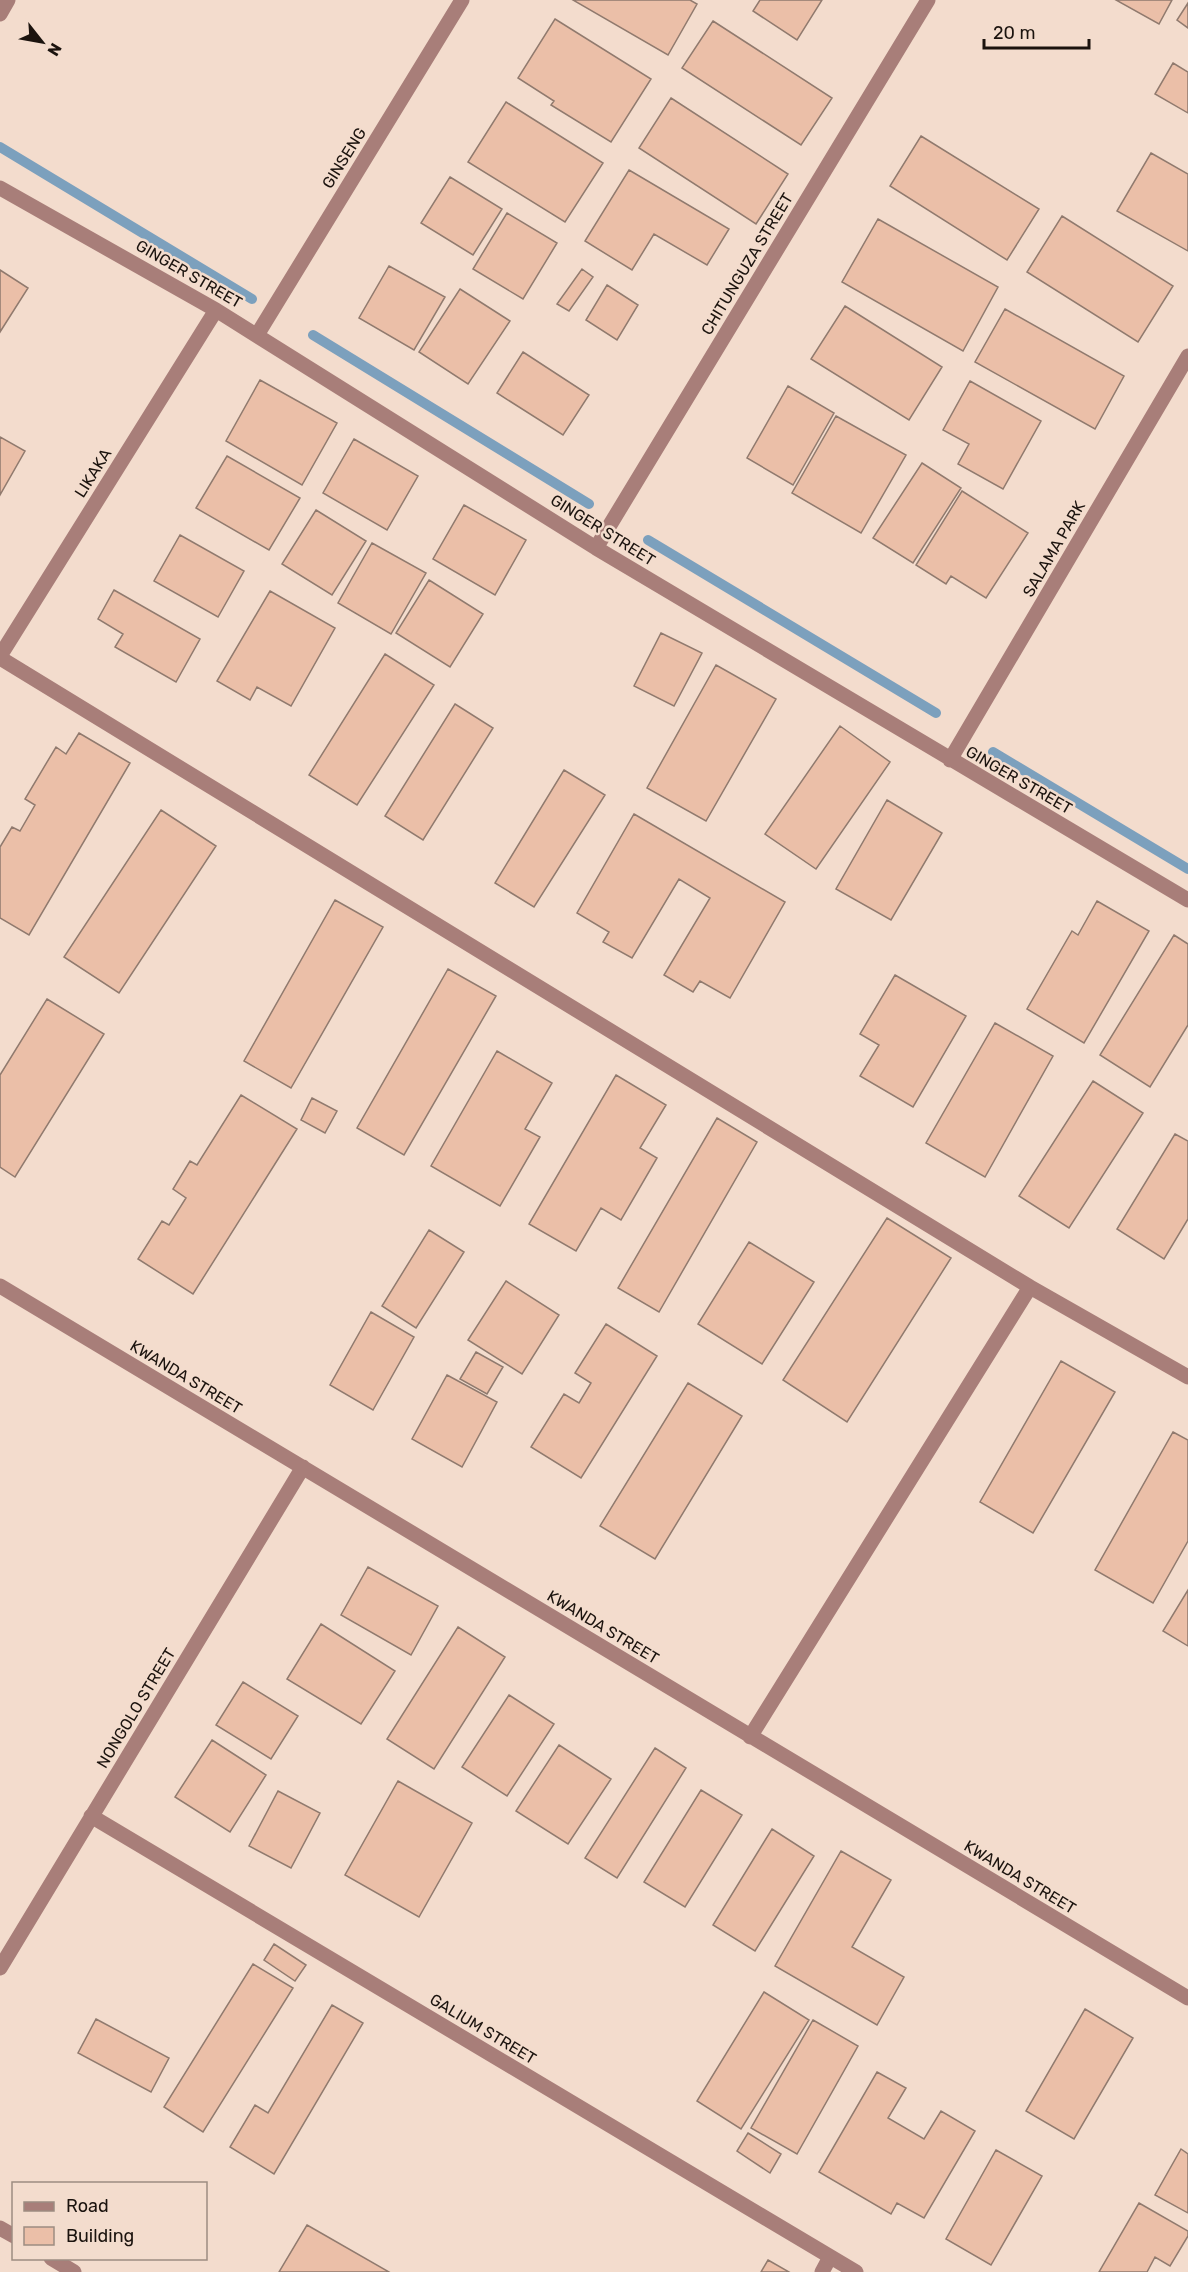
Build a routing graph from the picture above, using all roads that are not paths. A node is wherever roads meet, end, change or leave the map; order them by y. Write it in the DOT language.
graph roads {
  1 [pos="8,0"];
  2 [pos="462,0"];
  3 [pos="928,0"];
  4 [pos="0,14"];
  5 [pos="0,188"];
  6 [pos="216,309"];
  7 [pos="257,335"];
  8 [pos="1188,356"];
  9 [pos="596,548"];
  10 [pos="0,657"];
  11 [pos="950,760"];
  12 [pos="1188,900"];
  13 [pos="0,1286"];
  14 [pos="1030,1287"];
  15 [pos="1188,1377"];
  16 [pos="303,1467"];
  17 [pos="750,1737"];
  18 [pos="92,1816"];
  19 [pos="0,1968"];
  20 [pos="1188,1998"];
  21 [pos="830,2257"];
  22 [pos="53,2260"];
  23 [pos="74,2272"];
  24 [pos="822,2272"];
  25 [pos="856,2272"];
  1 -- 4 [label="street"];
  2 -- 7 [label="street, GINSENG"];
  3 -- 9 [label="street, CHITUNGUZA STREET"];
  5 -- 6 [label="street, GINGER STREET"];
  6 -- 7 [label="street, GINGER STREET"];
  6 -- 10 [label="street, LIKAKA"];
  7 -- 9 [label="street, GINGER STREET"];
  8 -- 11 [label="street, SALAMA PARK"];
  9 -- 11 [label="street, GINGER STREET"];
  10 -- 14 [label="street"];
  11 -- 12 [label="street, GINGER STREET"];
  13 -- 16 [label="street, KWANDA STREET"];
  14 -- 15 [label="street"];
  14 -- 17 [label="street"];
  16 -- 17 [label="street, KWANDA STREET"];
  16 -- 18 [label="street, NONGOLO STREET"];
  17 -- 20 [label="street, KWANDA STREET"];
  18 -- 19 [label="street, NONGOLO STREET"];
  18 -- 21 [label="street, GALIUM STREET"];
  21 -- 24 [label="street"];
  21 -- 25 [label="street, GALIUM STREET"];
  22 -- 23 [label="street"];
}
